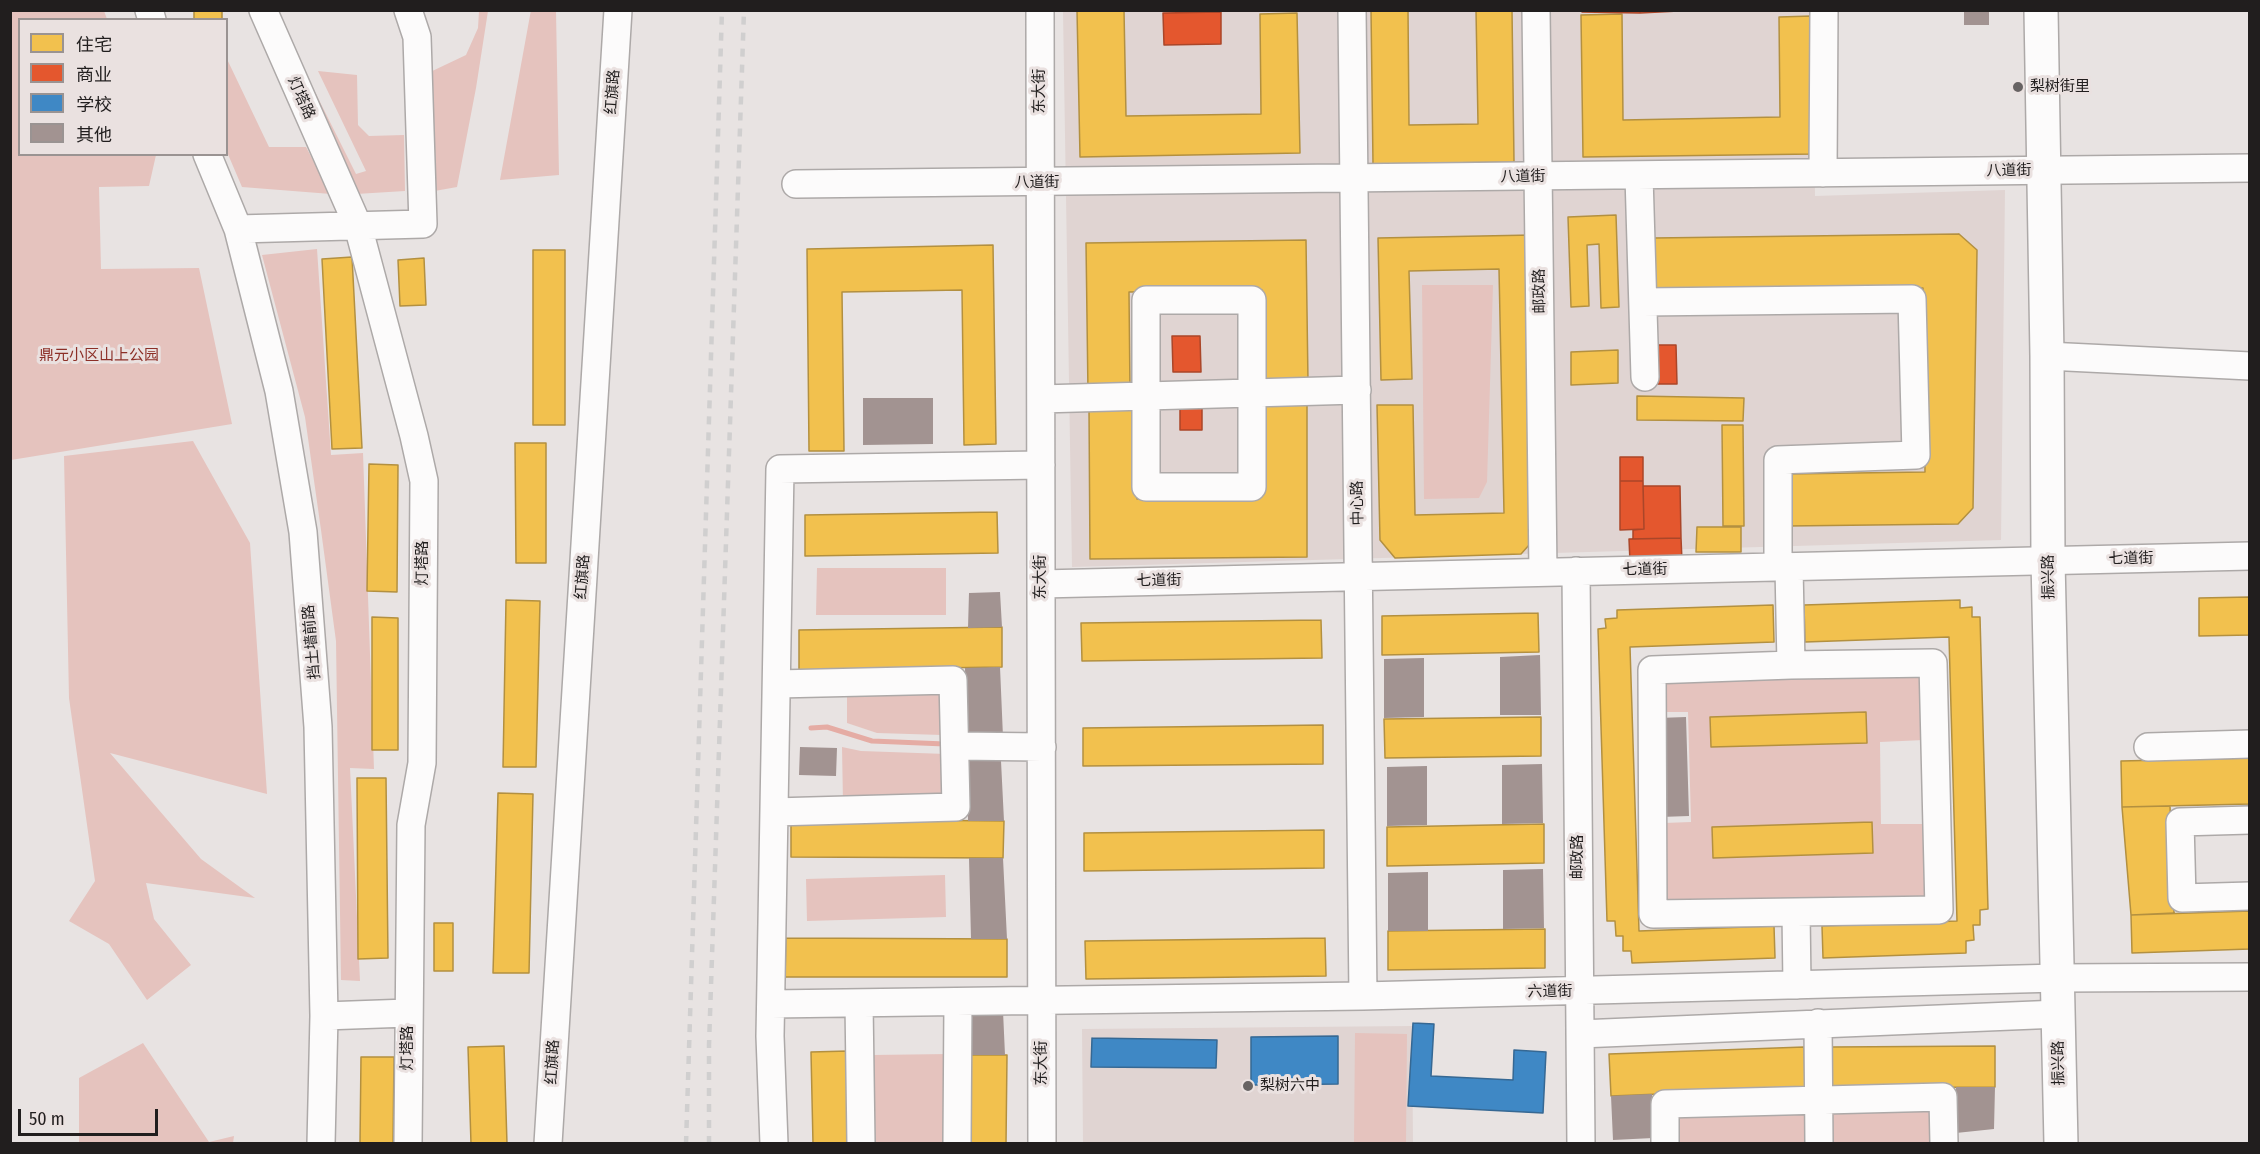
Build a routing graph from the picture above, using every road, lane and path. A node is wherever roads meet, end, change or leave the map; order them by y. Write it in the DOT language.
graph roads {
  1 [pos="263,10"];
  2 [pos="408,10"];
  3 [pos="618,10"];
  4 [pos="1040,10"];
  5 [pos="1352,10"];
  6 [pos="1536,10"];
  7 [pos="1824,10"];
  8 [pos="2041,10"];
  9 [pos="417,24"];
  10 [pos="208,156"];
  11 [pos="2250,168"];
  12 [pos="2044,171"];
  13 [pos="1823,173"];
  14 [pos="1639,176"];
  15 [pos="1538,177"];
  16 [pos="1354,179"];
  17 [pos="1040,183"];
  18 [pos="796,184"];
  19 [pos="358,226"];
  20 [pos="237,229"];
  21 [pos="1643,302"];
  22 [pos="2047,356"];
  23 [pos="2250,366"];
  24 [pos="1645,377"];
  25 [pos="1357,390"];
  26 [pos="1252,393"];
  27 [pos="1146,396"];
  28 [pos="1041,399"];
  29 [pos="1041,465"];
  30 [pos="2250,556"];
  31 [pos="2048,560"];
  32 [pos="1783,567"];
  33 [pos="1576,571"];
  34 [pos="1543,572"];
  35 [pos="1359,576"];
  36 [pos="1041,584"];
  37 [pos="1791,665"];
  38 [pos="777,684"];
  39 [pos="2250,744"];
  40 [pos="955,746"];
  41 [pos="1042,747"];
  42 [pos="2148,747"];
  43 [pos="774,812"];
  44 [pos="2250,820"];
  45 [pos="2250,896"];
  46 [pos="1796,912"];
  47 [pos="2250,977"];
  48 [pos="2058,978"];
  49 [pos="1797,985"];
  50 [pos="1579,991"];
  51 [pos="1363,996"];
  52 [pos="1042,1001"];
  53 [pos="958,1002"];
  54 [pos="860,1003"];
  55 [pos="771,1004"];
  56 [pos="408,1013"];
  57 [pos="2059,1014"];
  58 [pos="324,1016"];
  59 [pos="1818,1023"];
  60 [pos="1580,1034"];
  61 [pos="1819,1100"];
  62 [pos="321,1143"];
  63 [pos="408,1143"];
  64 [pos="548,1143"];
  65 [pos="774,1143"];
  66 [pos="861,1143"];
  67 [pos="957,1143"];
  68 [pos="1042,1143"];
  69 [pos="1581,1143"];
  70 [pos="1665,1143"];
  71 [pos="1819,1143"];
  72 [pos="1944,1143"];
  73 [pos="2061,1143"];
  1 -- 19 [label="street, 灯塔路"];
  2 -- 9 [label="street"];
  3 -- 64 [label="street, 红旗路"];
  4 -- 17 [label="street, 东大街"];
  5 -- 16 [label="street, 中心路"];
  6 -- 15 [label="street, 邮政路"];
  7 -- 13 [label="street"];
  8 -- 12 [label="main road, 振兴路"];
  9 -- 19 [label="street"];
  10 -- 20 [label="street, 挡土墙前路"];
  11 -- 12 [label="street, 八道街"];
  12 -- 13 [label="street, 八道街"];
  12 -- 22 [label="main road, 振兴路"];
  13 -- 14 [label="street, 八道街"];
  14 -- 15 [label="street, 八道街"];
  14 -- 21 [label="street"];
  15 -- 16 [label="street, 八道街"];
  15 -- 34 [label="street, 邮政路"];
  16 -- 17 [label="street, 八道街"];
  16 -- 25 [label="street, 中心路"];
  17 -- 18 [label="street, 八道街"];
  17 -- 28 [label="street, 东大街"];
  19 -- 20 [label="street"];
  19 -- 56 [label="street, 灯塔路"];
  20 -- 58 [label="street, 挡土墙前路"];
  21 -- 24 [label="street"];
  21 -- 32 [label="street"];
  22 -- 23 [label="street"];
  22 -- 31 [label="main road, 振兴路"];
  25 -- 26 [label="street"];
  25 -- 35 [label="street, 中心路"];
  26 -- 27 [label="street"];
  26 -- 27 [label="street"];
  26 -- 27 [label="street"];
  27 -- 28 [label="street"];
  28 -- 29 [label="street, 东大街"];
  29 -- 36 [label="street, 东大街"];
  29 -- 38 [label="street"];
  30 -- 31 [label="street, 七道街"];
  31 -- 32 [label="street, 七道街"];
  31 -- 48 [label="main road, 振兴路"];
  32 -- 33 [label="street, 七道街"];
  32 -- 37 [label="street"];
  33 -- 34 [label="street, 七道街"];
  33 -- 50 [label="street, 邮政路"];
  34 -- 35 [label="street, 七道街"];
  35 -- 36 [label="street, 七道街"];
  35 -- 51 [label="street, 中心路"];
  36 -- 41 [label="street, 东大街"];
  37 -- 46 [label="street"];
  37 -- 46 [label="street"];
  38 -- 40 [label="street"];
  38 -- 43 [label="street"];
  39 -- 42 [label="street"];
  40 -- 41 [label="street"];
  40 -- 43 [label="street"];
  41 -- 52 [label="street, 东大街"];
  43 -- 55 [label="street"];
  44 -- 45 [label="street"];
  46 -- 49 [label="street"];
  47 -- 48 [label="street, 六道街"];
  48 -- 49 [label="street, 六道街"];
  48 -- 57 [label="main road, 振兴路"];
  49 -- 50 [label="street, 六道街"];
  50 -- 51 [label="street, 六道街"];
  50 -- 60 [label="street, 邮政路"];
  51 -- 52 [label="street, 六道街"];
  52 -- 53 [label="street, 六道街"];
  52 -- 68 [label="street, 东大街"];
  53 -- 54 [label="street, 六道街"];
  53 -- 67 [label="street"];
  54 -- 55 [label="street, 六道街"];
  54 -- 66 [label="street"];
  55 -- 65 [label="street"];
  56 -- 58 [label="street"];
  56 -- 63 [label="street, 灯塔路"];
  57 -- 59 [label="street"];
  57 -- 73 [label="main road, 振兴路"];
  58 -- 62 [label="street, 挡土墙前路"];
  59 -- 60 [label="street"];
  59 -- 61 [label="street"];
  60 -- 69 [label="street, 邮政路"];
  61 -- 70 [label="street"];
  61 -- 71 [label="street"];
  61 -- 72 [label="street"];
}
